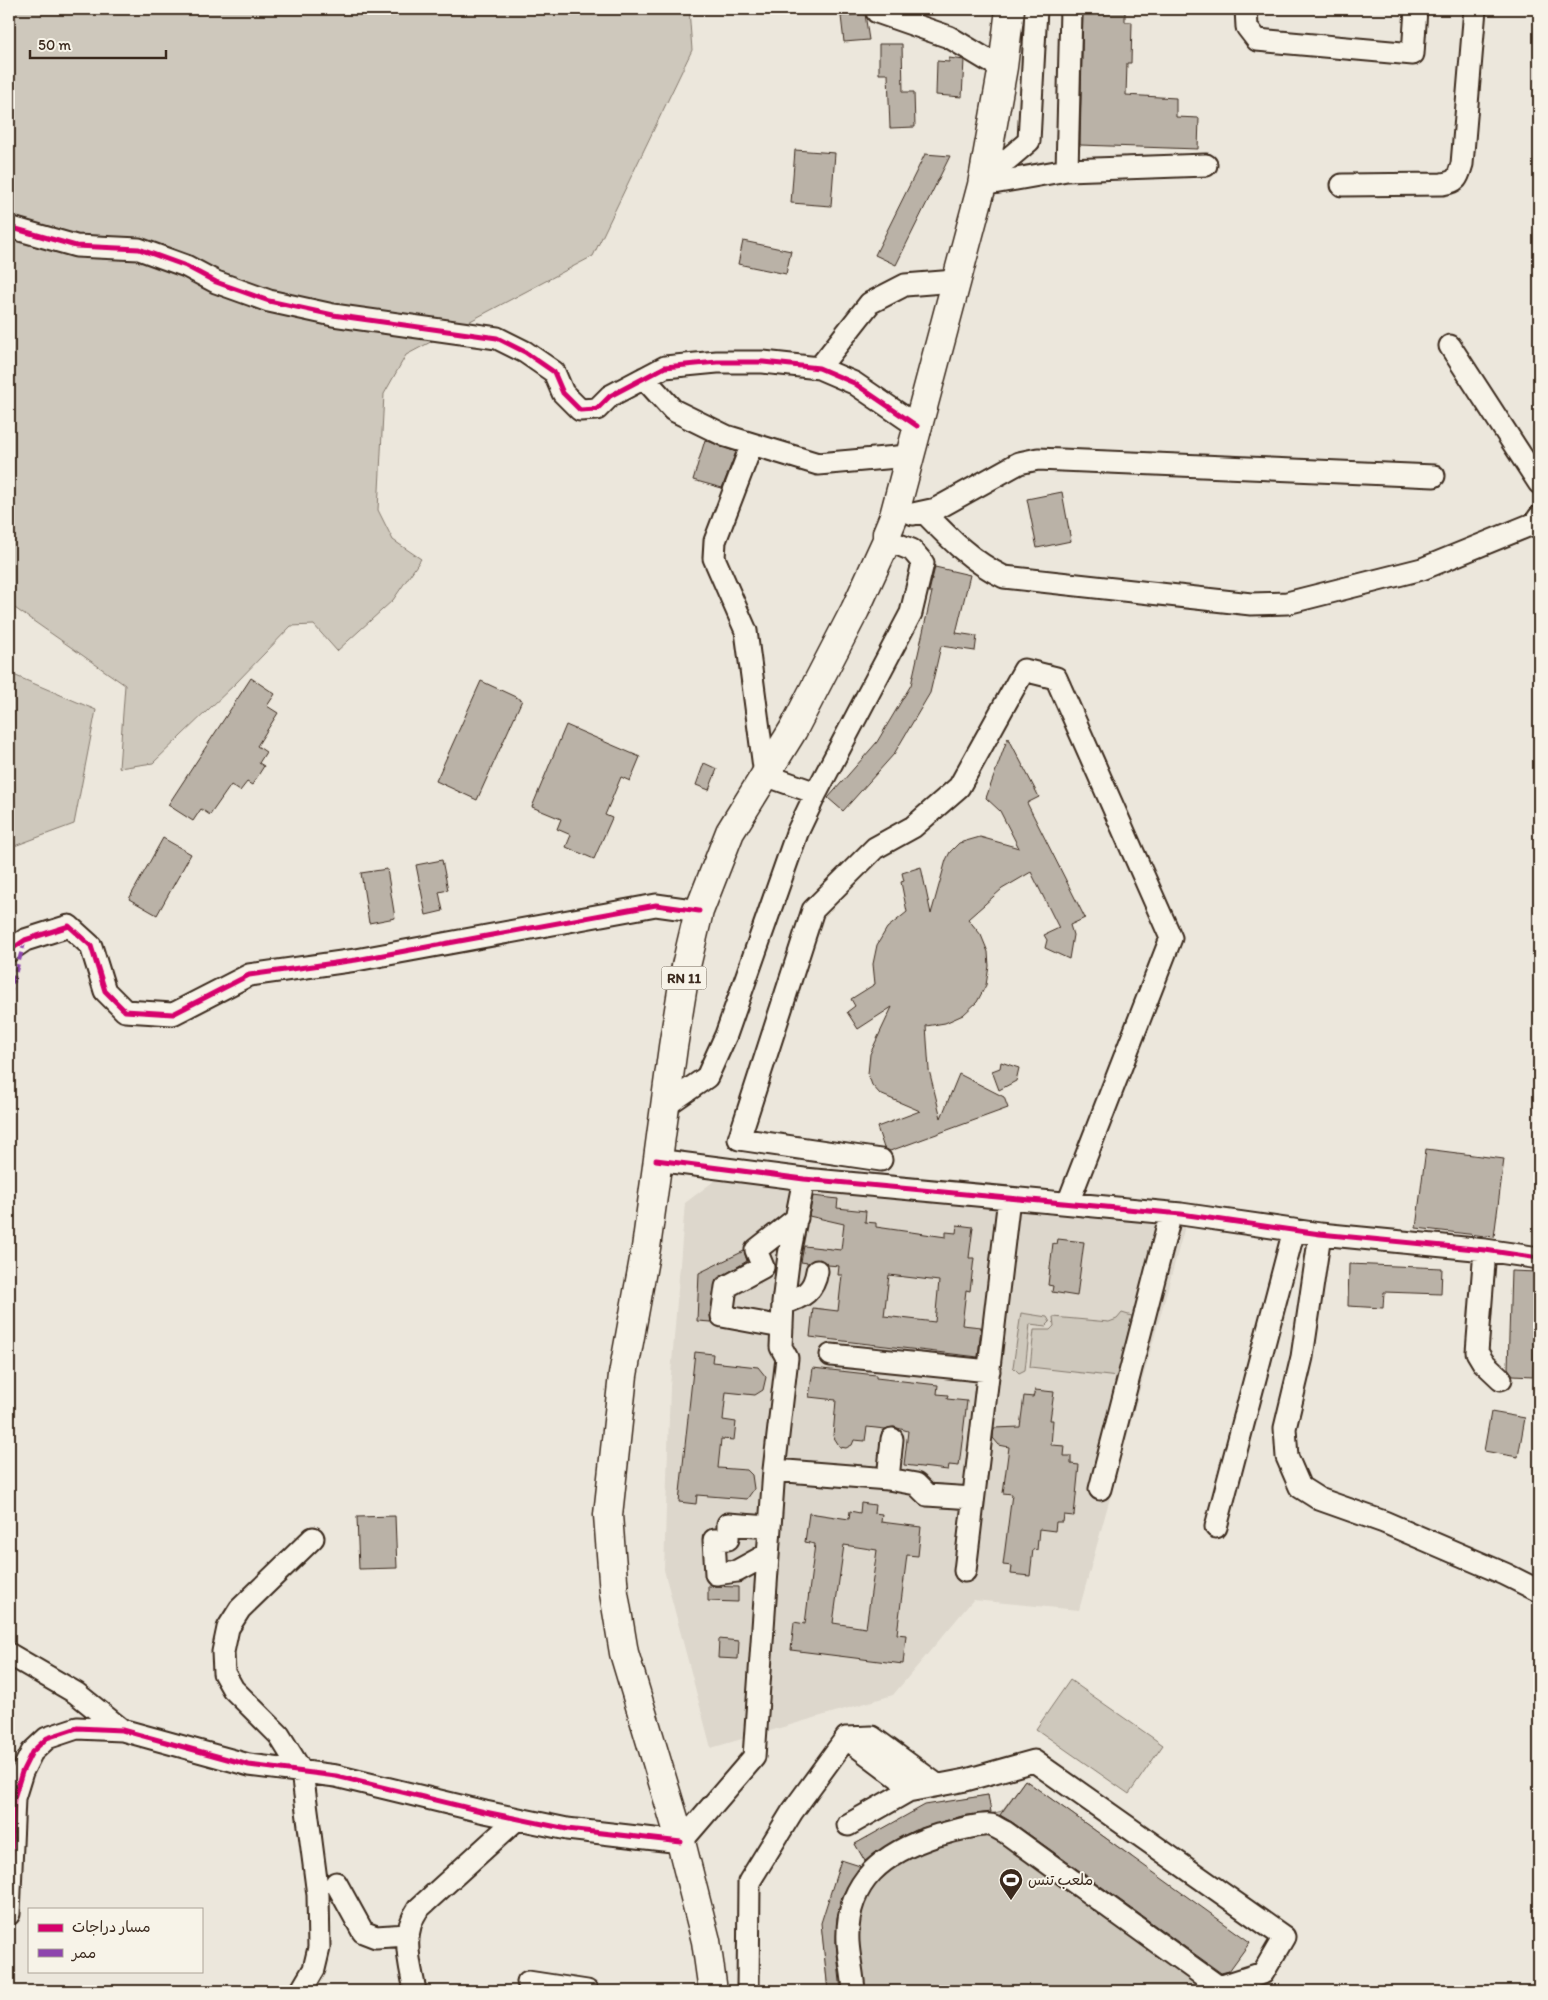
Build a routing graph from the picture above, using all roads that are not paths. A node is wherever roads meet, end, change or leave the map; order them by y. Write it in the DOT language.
graph roads {
  1 [pos="1010,9"];
  2 [pos="1036,9"];
  3 [pos="1071,9"];
  4 [pos="1246,9"];
  5 [pos="1416,9"];
  6 [pos="1475,9"];
  7 [pos="877,12"];
  8 [pos="1003,67"];
  9 [pos="1206,165"];
  10 [pos="1066,170"];
  11 [pos="983,178"];
  12 [pos="1342,185"];
  13 [pos="9,227"];
  14 [pos="955,281"];
  15 [pos="1450,346"];
  16 [pos="819,368"];
  17 [pos="644,378"];
  18 [pos="917,426"];
  19 [pos="752,444"];
  20 [pos="908,456"];
  21 [pos="1434,476"];
  22 [pos="1539,483"];
  23 [pos="925,513"];
  24 [pos="1539,517"];
  25 [pos="890,528"];
  26 [pos="765,774"];
  27 [pos="816,793"];
  28 [pos="699,911"];
  29 [pos="9,951"];
  30 [pos="665,1106"];
  31 [pos="656,1160"];
  32 [pos="881,1160"];
  33 [pos="804,1179"];
  34 [pos="1009,1198"];
  35 [pos="1068,1203"];
  36 [pos="1171,1213"];
  37 [pos="797,1218"];
  38 [pos="1294,1230"];
  39 [pos="1320,1234"];
  40 [pos="1485,1250"];
  41 [pos="1539,1258"];
  42 [pos="817,1270"];
  43 [pos="783,1303"];
  44 [pos="782,1327"];
  45 [pos="831,1354"];
  46 [pos="989,1371"];
  47 [pos="1501,1379"];
  48 [pos="892,1439"];
  49 [pos="780,1470"];
  50 [pos="888,1479"];
  51 [pos="1100,1489"];
  52 [pos="973,1498"];
  53 [pos="1216,1526"];
  54 [pos="770,1527"];
  55 [pos="313,1538"];
  56 [pos="768,1554"];
  57 [pos="965,1571"];
  58 [pos="1539,1591"];
  59 [pos="9,1654"];
  60 [pos="122,1730"];
  61 [pos="846,1738"];
  62 [pos="302,1772"];
  63 [pos="937,1785"];
  64 [pos="908,1791"];
  65 [pos="517,1819"];
  66 [pos="848,1825"];
  67 [pos="681,1842"];
  68 [pos="336,1883"];
  69 [pos="9,1914"];
  70 [pos="407,1935"];
  71 [pos="528,1982"];
  72 [pos="301,1991"];
  73 [pos="415,1991"];
  74 [pos="587,1991"];
  75 [pos="713,1991"];
  76 [pos="748,1991"];
  77 [pos="854,1991"];
  1 -- 8 [label="main road, RN 11"];
  2 -- 11 [label="street"];
  3 -- 10 [label="street"];
  4 -- 5 [label="street"];
  6 -- 12 [label="street"];
  7 -- 8 [label="street"];
  8 -- 11 [label="main road, RN 11"];
  9 -- 10 [label="street"];
  10 -- 11 [label="street"];
  11 -- 14 [label="main road, RN 11"];
  13 -- 17 [label="street"];
  14 -- 16 [label="street"];
  14 -- 18 [label="main road, RN 11"];
  15 -- 22 [label="street"];
  16 -- 17 [label="street"];
  16 -- 18 [label="street"];
  17 -- 19 [label="street"];
  18 -- 20 [label="main road, RN 11"];
  19 -- 20 [label="street"];
  19 -- 26 [label="street"];
  20 -- 25 [label="main road, RN 11"];
  21 -- 23 [label="street"];
  23 -- 24 [label="street"];
  23 -- 25 [label="street"];
  25 -- 26 [label="main road, RN 11"];
  25 -- 27 [label="street"];
  26 -- 27 [label="street"];
  26 -- 28 [label="main road, RN 11"];
  27 -- 30 [label="street"];
  28 -- 29 [label="street"];
  28 -- 30 [label="main road, RN 11"];
  30 -- 31 [label="main road, RN 11"];
  31 -- 33 [label="street"];
  31 -- 67 [label="main road, RN 11"];
  32 -- 35 [label="street"];
  33 -- 34 [label="street"];
  33 -- 37 [label="street"];
  34 -- 35 [label="street"];
  34 -- 46 [label="street"];
  35 -- 36 [label="street"];
  36 -- 38 [label="street"];
  36 -- 51 [label="street"];
  37 -- 43 [label="street"];
  37 -- 44 [label="street"];
  38 -- 39 [label="street"];
  38 -- 53 [label="street"];
  39 -- 40 [label="street"];
  39 -- 58 [label="street"];
  40 -- 41 [label="street"];
  40 -- 47 [label="street"];
  42 -- 43 [label="street"];
  43 -- 44 [label="street"];
  44 -- 49 [label="street"];
  45 -- 46 [label="street"];
  46 -- 52 [label="street"];
  48 -- 50 [label="street"];
  49 -- 50 [label="street"];
  49 -- 54 [label="street"];
  50 -- 52 [label="street"];
  52 -- 57 [label="street"];
  54 -- 56 [label="street"];
  54 -- 56 [label="street"];
  55 -- 62 [label="street"];
  56 -- 67 [label="street"];
  59 -- 60 [label="street"];
  60 -- 62 [label="street"];
  60 -- 69 [label="street"];
  61 -- 63 [label="street"];
  61 -- 64 [label="street"];
  61 -- 76 [label="street"];
  62 -- 65 [label="street"];
  62 -- 72 [label="street"];
  63 -- 64 [label="street"];
  63 -- 77 [label="street"];
  64 -- 66 [label="street"];
  65 -- 67 [label="street"];
  65 -- 70 [label="street"];
  67 -- 75 [label="main road, RN 11"];
  68 -- 70 [label="street"];
  70 -- 73 [label="street"];
  71 -- 74 [label="street"];
}
